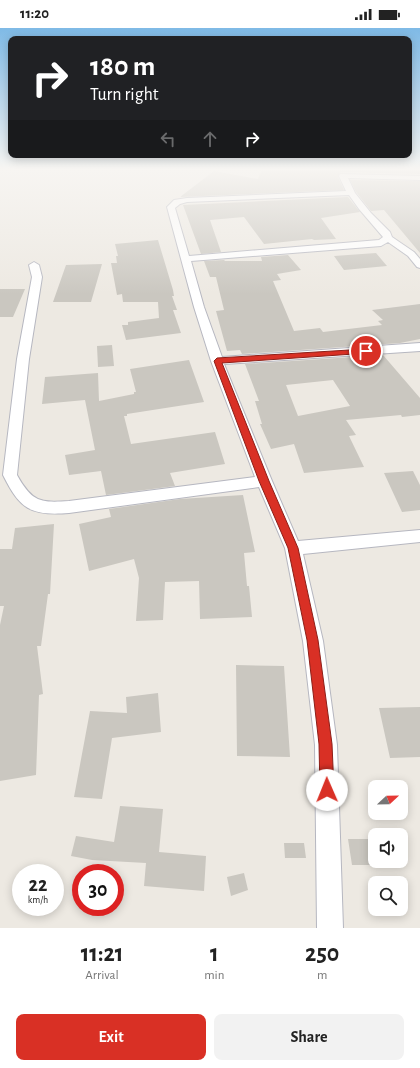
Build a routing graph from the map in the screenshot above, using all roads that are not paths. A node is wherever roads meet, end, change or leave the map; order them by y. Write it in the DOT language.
graph roads {
  1 [pos="172,210"];
  2 [pos="364,210"];
  3 [pos="388,238"];
  4 [pos="185,259"];
  5 [pos="34,265"];
  6 [pos="420,265"];
  7 [pos="420,348"];
  8 [pos="217,361"];
  9 [pos="5,475"];
  10 [pos="264,481"];
  11 [pos="420,536"];
  12 [pos="293,548"];
  13 [pos="330,928"];
  1 -- 4 [label="street"];
  2 -- 3 [label="street"];
  3 -- 4 [label="street"];
  3 -- 6 [label="street"];
  4 -- 8 [label="street"];
  5 -- 9 [label="street"];
  7 -- 8 [label="street"];
  8 -- 10 [label="street"];
  9 -- 10 [label="street"];
  10 -- 12 [label="street"];
  11 -- 12 [label="street"];
  12 -- 13 [label="street"];
}
